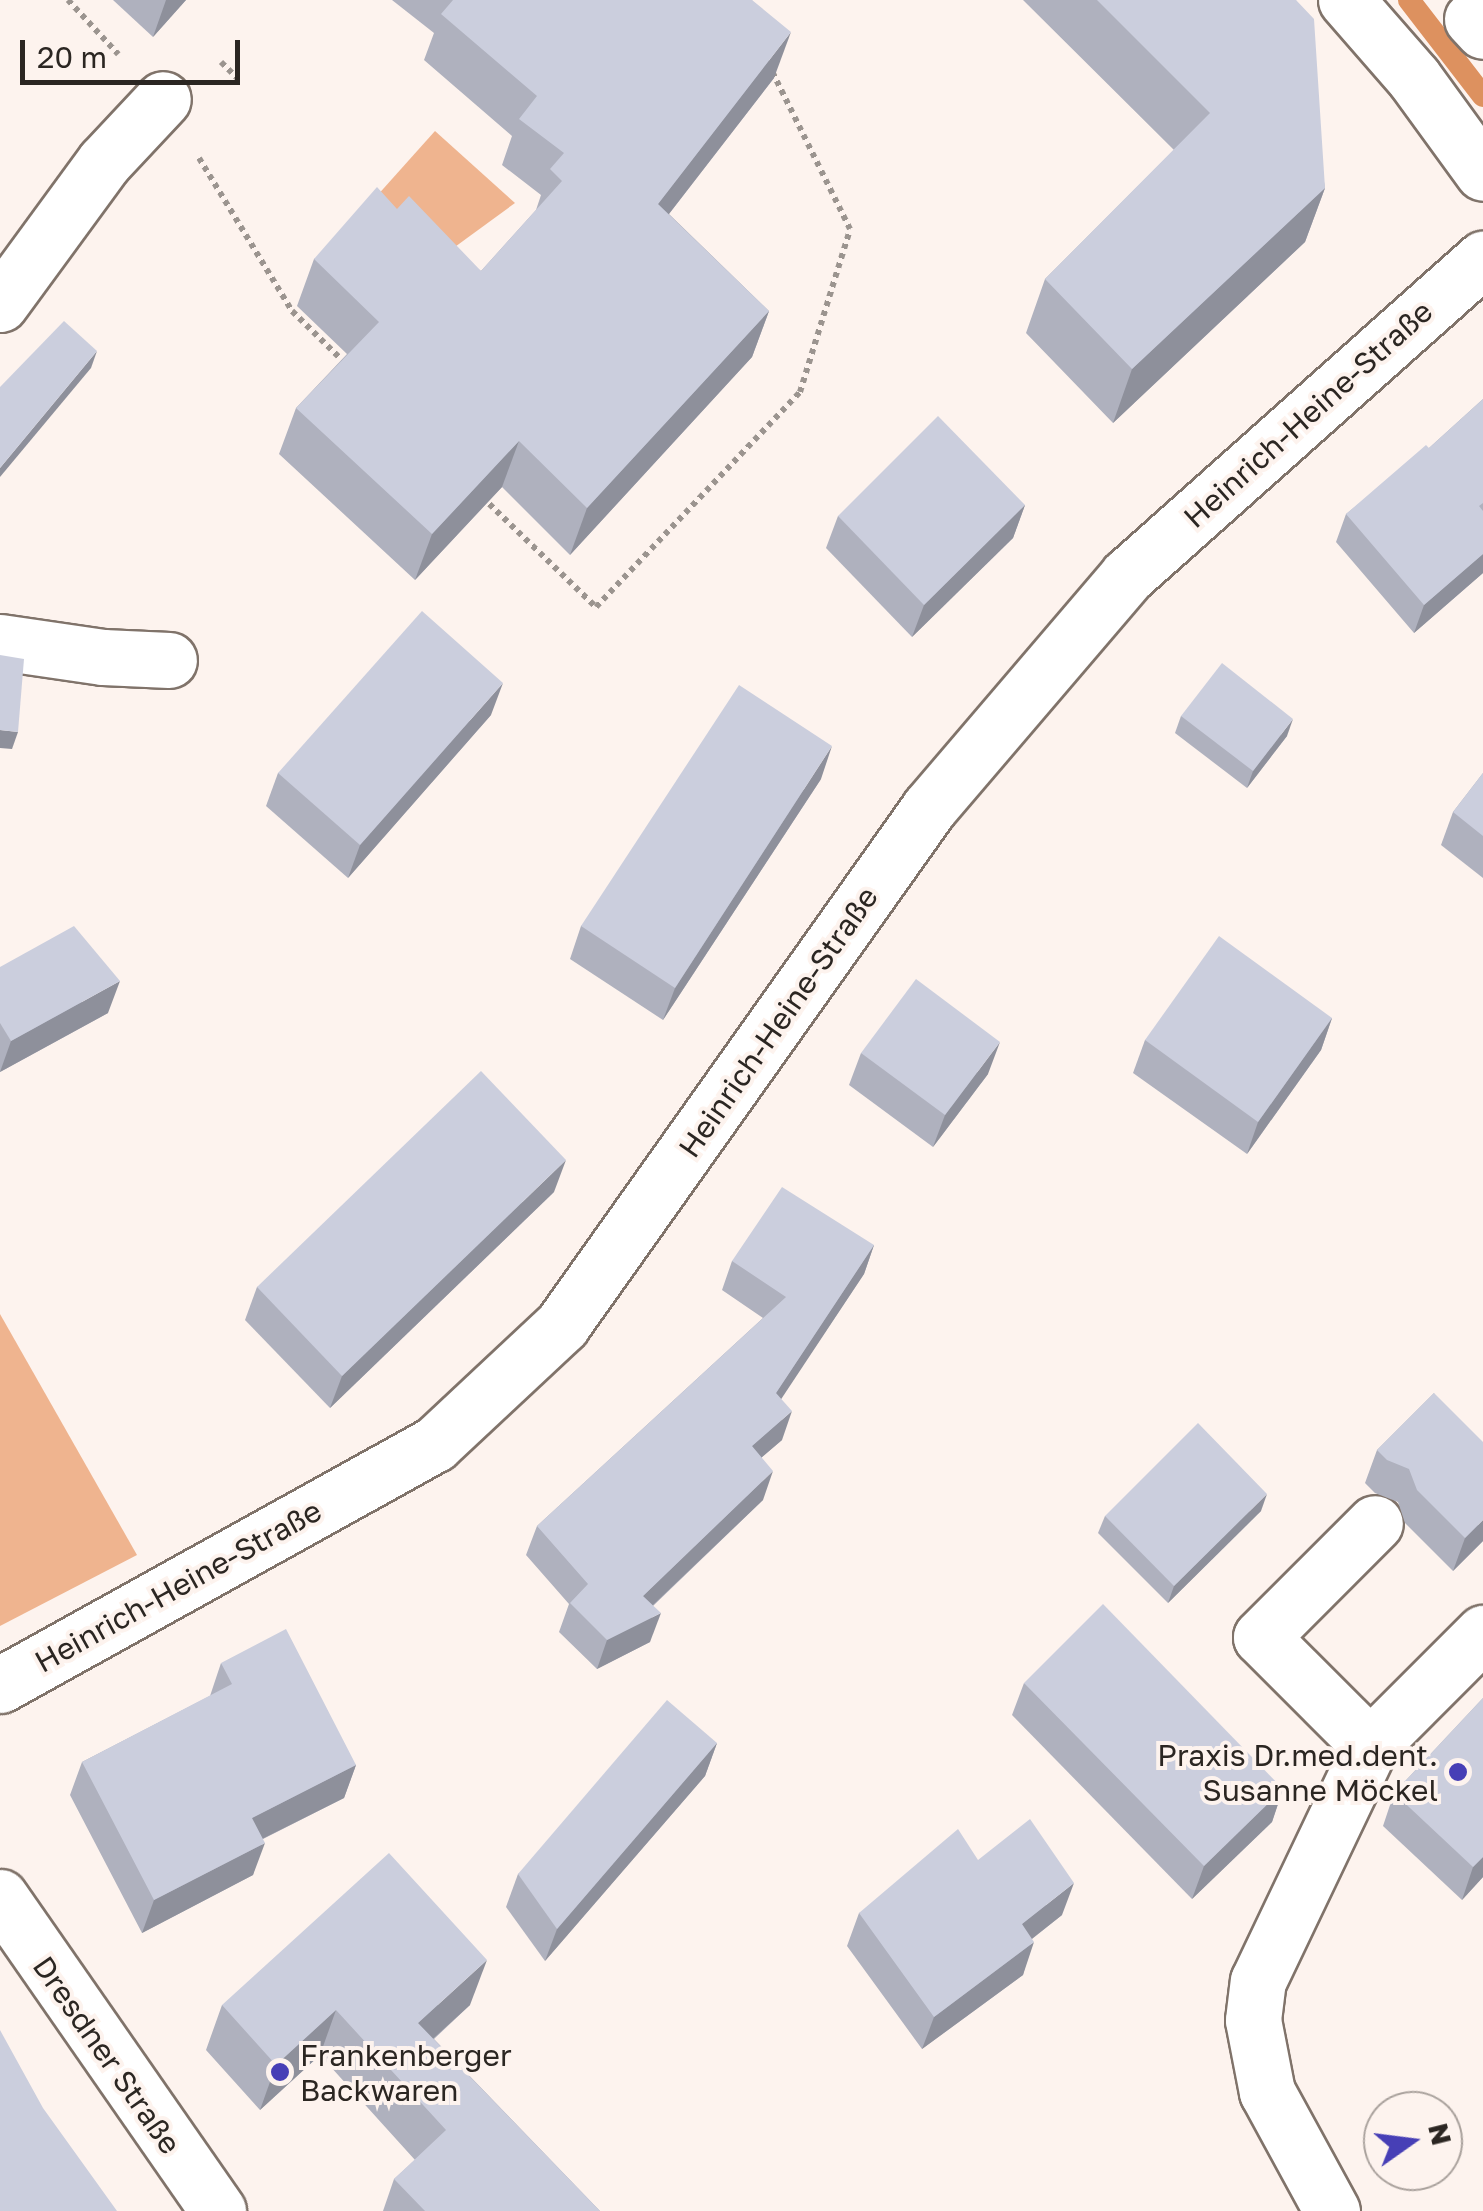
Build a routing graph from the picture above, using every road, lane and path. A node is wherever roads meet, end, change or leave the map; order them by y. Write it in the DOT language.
graph roads {
  1 [pos="1346,0"];
  2 [pos="766,58"];
  3 [pos="163,99"];
  4 [pos="1483,173"];
  5 [pos="1483,259"];
  6 [pos="0,304"];
  7 [pos="361,378"];
  8 [pos="472,486"];
  9 [pos="0,642"];
  10 [pos="169,660"];
  11 [pos="1375,1523"];
  12 [pos="1483,1633"];
  13 [pos="0,1685"];
  14 [pos="1370,1746"];
  15 [pos="0,1897"];
  16 [pos="218,2211"];
  17 [pos="1332,2211"];
  1 -- 4 [label="street"];
  2 -- 8 [label="path"];
  3 -- 6 [label="street"];
  3 -- 7 [label="path"];
  5 -- 13 [label="street, Heinrich-Heine-Straße"];
  9 -- 10 [label="street"];
  11 -- 14 [label="street"];
  12 -- 14 [label="street"];
  14 -- 17 [label="street"];
  15 -- 16 [label="street, Dresdner Straße"];
}
